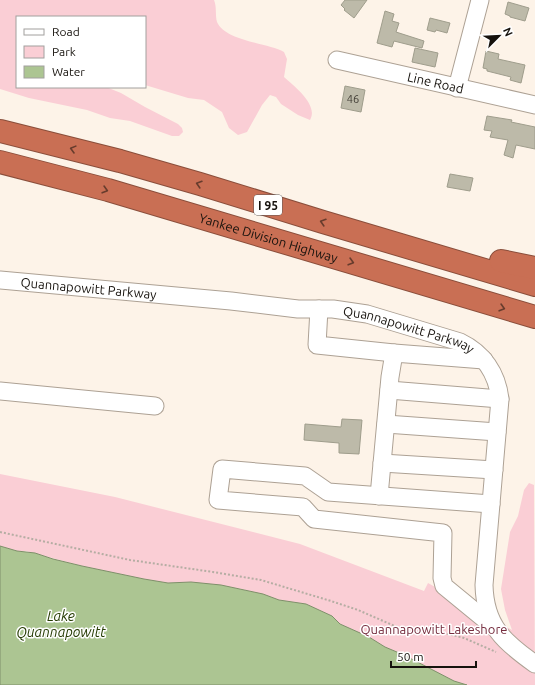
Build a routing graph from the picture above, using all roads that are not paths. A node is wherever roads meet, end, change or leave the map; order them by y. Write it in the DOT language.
graph roads {
  1 [pos="480,0"];
  2 [pos="337,60"];
  3 [pos="457,88"];
  4 [pos="535,105"];
  5 [pos="0,131"];
  6 [pos="0,162"];
  7 [pos="347,229"];
  8 [pos="535,268"];
  9 [pos="0,280"];
  10 [pos="535,285"];
  11 [pos="319,309"];
  12 [pos="535,317"];
  13 [pos="394,353"];
  14 [pos="484,360"];
  15 [pos="389,390"];
  16 [pos="0,392"];
  17 [pos="500,399"];
  18 [pos="155,406"];
  19 [pos="386,424"];
  20 [pos="497,432"];
  21 [pos="382,463"];
  22 [pos="494,470"];
  23 [pos="314,482"];
  24 [pos="380,496"];
  25 [pos="491,504"];
  26 [pos="303,507"];
  27 [pos="496,628"];
  28 [pos="535,664"];
  1 -- 3 [label="street"];
  2 -- 3 [label="street, Line Road"];
  3 -- 4 [label="street, Line Road"];
  7 -- 5 [label="highway, I 95, one-way"];
  6 -- 12 [label="highway, Yankee Division Highway / I 95, one-way"];
  7 -- 8 [label="highway"];
  7 -- 10 [label="highway, I 95"];
  9 -- 11 [label="street, Quannapowitt Parkway"];
  11 -- 13 [label="street"];
  11 -- 14 [label="street, Quannapowitt Parkway"];
  13 -- 14 [label="street"];
  13 -- 15 [label="street"];
  14 -- 17 [label="street, Quannapowitt Parkway"];
  15 -- 17 [label="street"];
  15 -- 19 [label="street"];
  16 -- 18 [label="street"];
  17 -- 20 [label="street, Quannapowitt Parkway"];
  19 -- 20 [label="street"];
  19 -- 21 [label="street"];
  20 -- 22 [label="street, Quannapowitt Parkway"];
  21 -- 22 [label="street"];
  21 -- 24 [label="street"];
  22 -- 25 [label="street, Quannapowitt Parkway"];
  23 -- 24 [label="street"];
  23 -- 26 [label="street"];
  23 -- 26 [label="street"];
  24 -- 25 [label="street"];
  25 -- 27 [label="street, Quannapowitt Parkway"];
  26 -- 27 [label="street"];
  27 -- 28 [label="street, Quannapowitt Parkway"];
}
